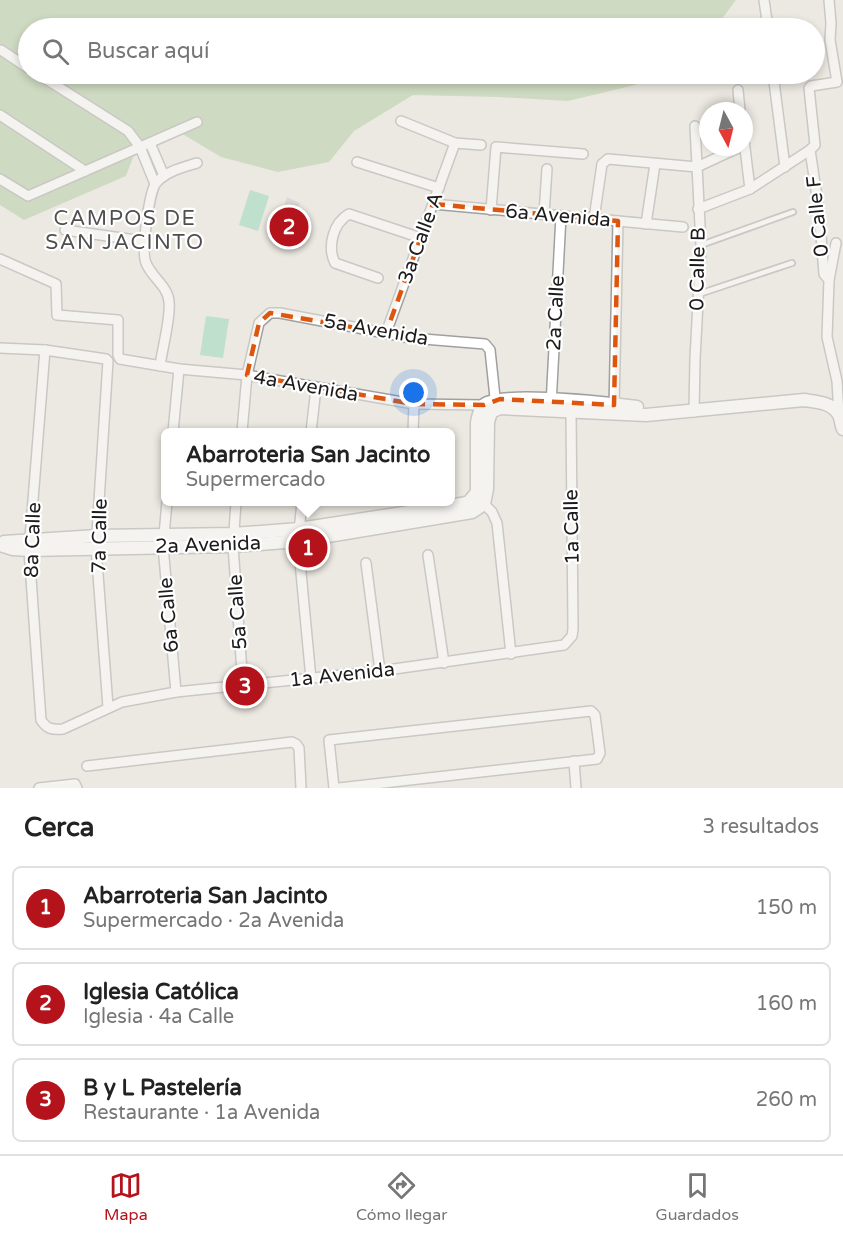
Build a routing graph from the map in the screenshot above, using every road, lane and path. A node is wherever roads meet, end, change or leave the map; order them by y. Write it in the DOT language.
graph roads {
  1 [pos="764,0"];
  2 [pos="829,0"];
  3 [pos="767,18"];
  4 [pos="1,50"];
  5 [pos="18,61"];
  6 [pos="54,84"];
  7 [pos="774,84"];
  8 [pos="824,84"];
  9 [pos="825,84"];
  10 [pos="738,90"];
  11 [pos="739,102"];
  12 [pos="0,115"];
  13 [pos="401,121"];
  14 [pos="197,122"];
  15 [pos="695,126"];
  16 [pos="150,143"];
  17 [pos="455,143"];
  18 [pos="481,145"];
  19 [pos="140,147"];
  20 [pos="812,147"];
  21 [pos="583,154"];
  22 [pos="722,156"];
  23 [pos="745,156"];
  24 [pos="357,162"];
  25 [pos="197,163"];
  26 [pos="655,164"];
  27 [pos="698,167"];
  28 [pos="785,167"];
  29 [pos="548,169"];
  30 [pos="86,171"];
  31 [pos="164,176"];
  32 [pos="0,180"];
  33 [pos="155,184"];
  34 [pos="439,188"];
  35 [pos="750,189"];
  36 [pos="433,204"];
  37 [pos="698,209"];
  38 [pos="491,210"];
  39 [pos="793,212"];
  40 [pos="543,214"];
  41 [pos="561,216"];
  42 [pos="594,219"];
  43 [pos="618,221"];
  44 [pos="646,224"];
  45 [pos="683,226"];
  46 [pos="65,230"];
  47 [pos="421,238"];
  48 [pos="143,241"];
  49 [pos="837,243"];
  50 [pos="701,245"];
  51 [pos="0,259"];
  52 [pos="792,263"];
  53 [pos="378,278"];
  54 [pos="829,280"];
  55 [pos="699,294"];
  56 [pos="386,333"];
  57 [pos="0,348"];
  58 [pos="45,350"];
  59 [pos="160,366"];
  60 [pos="179,369"];
  61 [pos="247,375"];
  62 [pos="316,388"];
  63 [pos="414,404"];
  64 [pos="551,405"];
  65 [pos="493,407"];
  66 [pos="614,409"];
  67 [pos="694,411"];
  68 [pos="571,412"];
  69 [pos="839,415"];
  70 [pos="173,428"];
  71 [pos="242,428"];
  72 [pos="311,428"];
  73 [pos="412,428"];
  74 [pos="843,429"];
  75 [pos="480,500"];
  76 [pos="455,505"];
  77 [pos="167,506"];
  78 [pos="236,506"];
  79 [pos="301,506"];
  80 [pos="450,506"];
  81 [pos="298,535"];
  82 [pos="164,540"];
  83 [pos="233,540"];
  84 [pos="97,542"];
  85 [pos="0,544"];
  86 [pos="29,545"];
  87 [pos="428,555"];
  88 [pos="366,563"];
  89 [pos="568,641"];
  90 [pos="511,654"];
  91 [pos="444,663"];
  92 [pos="380,671"];
  93 [pos="311,679"];
  94 [pos="243,686"];
  95 [pos="176,692"];
  96 [pos="108,707"];
  97 [pos="48,728"];
  98 [pos="574,761"];
  99 [pos="87,766"];
  100 [pos="39,788"];
  101 [pos="77,788"];
  102 [pos="302,788"];
  103 [pos="334,788"];
  104 [pos="339,788"];
  105 [pos="576,788"];
  1 -- 3 [label="street"];
  2 -- 9 [label="street, 0 Calle F"];
  4 -- 5 [label="street"];
  6 -- 19 [label="street"];
  7 -- 28 [label="street"];
  8 -- 20 [label="street, 0 Calle F"];
  10 -- 11 [label="street"];
  12 -- 30 [label="street"];
  13 -- 17 [label="street"];
  14 -- 16 [label="street"];
  15 -- 27 [label="street, 0 Calle B"];
  16 -- 19 [label="street"];
  16 -- 31 [label="street"];
  17 -- 18 [label="street"];
  17 -- 34 [label="street, 3a Calle A"];
  19 -- 30 [label="street"];
  19 -- 33 [label="street"];
  20 -- 28 [label="street"];
  20 -- 54 [label="street, 0 Calle F"];
  21 -- 38 [label="street"];
  22 -- 27 [label="street"];
  23 -- 35 [label="street"];
  24 -- 34 [label="street"];
  25 -- 31 [label="street"];
  26 -- 27 [label="street"];
  26 -- 42 [label="street"];
  26 -- 44 [label="street"];
  27 -- 37 [label="street, 0 Calle B"];
  28 -- 35 [label="street"];
  29 -- 40 [label="street"];
  30 -- 32 [label="street"];
  31 -- 33 [label="street"];
  33 -- 48 [label="street"];
  34 -- 36 [label="street, 3a Calle A"];
  35 -- 37 [label="street"];
  36 -- 38 [label="street, 6a Avenida"];
  36 -- 47 [label="street, 3a Calle A"];
  37 -- 50 [label="street, 0 Calle B"];
  38 -- 40 [label="street, 6a Avenida"];
  39 -- 50 [label="lane"];
  40 -- 41 [label="street, 6a Avenida"];
  41 -- 42 [label="street, 6a Avenida"];
  41 -- 64 [label="street, 2a Calle"];
  42 -- 43 [label="street, 6a Avenida"];
  43 -- 44 [label="street, 6a Avenida"];
  43 -- 66 [label="street"];
  44 -- 45 [label="street, 6a Avenida"];
  46 -- 48 [label="street"];
  47 -- 53 [label="street"];
  47 -- 56 [label="street, 3a Calle A"];
  48 -- 59 [label="street"];
  49 -- 54 [label="street, 0 Calle F"];
  50 -- 55 [label="street, 0 Calle B"];
  51 -- 59 [label="street, 4a Avenida"];
  52 -- 55 [label="lane"];
  54 -- 69 [label="street, 0 Calle F"];
  55 -- 67 [label="street, 0 Calle B"];
  56 -- 61 [label="street, 5a Avenida"];
  56 -- 65 [label="street, 5a Avenida"];
  57 -- 58 [label="street"];
  58 -- 84 [label="street, 7a Calle"];
  58 -- 86 [label="street, 8a Calle"];
  59 -- 60 [label="street, 4a Avenida"];
  60 -- 61 [label="street, 4a Avenida"];
  60 -- 70 [label="street"];
  61 -- 62 [label="street, 4a Avenida"];
  61 -- 71 [label="street"];
  62 -- 63 [label="street, 4a Avenida"];
  62 -- 72 [label="street"];
  63 -- 65 [label="street, 4a Avenida"];
  63 -- 73 [label="street"];
  64 -- 65 [label="street, 4a Avenida"];
  64 -- 66 [label="street, 4a Avenida"];
  64 -- 68 [label="street, 4a Avenida"];
  65 -- 75 [label="street"];
  66 -- 67 [label="street, 4a Avenida"];
  66 -- 68 [label="street, 4a Avenida"];
  67 -- 69 [label="street, 4a Avenida"];
  68 -- 89 [label="street, 1a Calle"];
  69 -- 74 [label="street"];
  75 -- 76 [label="street, 2a Avenida"];
  75 -- 90 [label="street"];
  77 -- 82 [label="street, 6a Calle"];
  78 -- 83 [label="street, 5a Calle"];
  79 -- 81 [label="street"];
  80 -- 81 [label="street, 2a Avenida"];
  81 -- 83 [label="street, 2a Avenida"];
  81 -- 93 [label="street"];
  82 -- 83 [label="street, 2a Avenida"];
  82 -- 84 [label="street, 2a Avenida"];
  82 -- 95 [label="street, 6a Calle"];
  83 -- 94 [label="street, 5a Calle"];
  84 -- 86 [label="street, 2a Avenida"];
  84 -- 96 [label="street, 7a Calle"];
  85 -- 86 [label="street, 2a Avenida"];
  86 -- 97 [label="street, 8a Calle"];
  87 -- 91 [label="street"];
  88 -- 92 [label="street"];
  89 -- 90 [label="street, 1a Avenida"];
  90 -- 91 [label="street, 1a Avenida"];
  91 -- 92 [label="street, 1a Avenida"];
  92 -- 93 [label="street, 1a Avenida"];
  93 -- 94 [label="street, 1a Avenida"];
  94 -- 95 [label="street, 1a Avenida"];
  95 -- 96 [label="street, 1a Avenida"];
  96 -- 97 [label="street, 1a Avenida"];
  98 -- 103 [label="street"];
  98 -- 104 [label="street"];
  98 -- 105 [label="street"];
  99 -- 102 [label="street"];
  100 -- 101 [label="street"];
}
